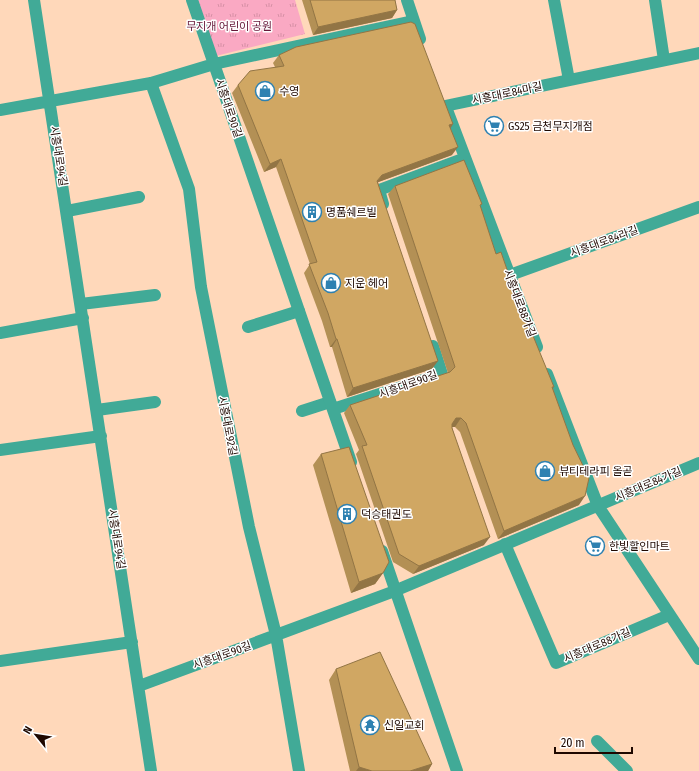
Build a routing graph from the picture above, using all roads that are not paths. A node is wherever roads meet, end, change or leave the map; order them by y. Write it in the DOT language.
graph roads {
  1 [pos="34,0"];
  2 [pos="192,0"];
  3 [pos="407,0"];
  4 [pos="554,0"];
  5 [pos="655,0"];
  6 [pos="413,20"];
  7 [pos="424,49"];
  8 [pos="699,53"];
  9 [pos="664,60"];
  10 [pos="214,64"];
  11 [pos="569,80"];
  12 [pos="151,83"];
  13 [pos="440,92"];
  14 [pos="51,101"];
  15 [pos="445,106"];
  16 [pos="0,110"];
  17 [pos="465,158"];
  18 [pos="139,197"];
  19 [pos="699,207"];
  20 [pos="67,211"];
  21 [pos="386,212"];
  22 [pos="510,275"];
  23 [pos="155,295"];
  24 [pos="81,304"];
  25 [pos="299,311"];
  26 [pos="83,318"];
  27 [pos="248,327"];
  28 [pos="0,333"];
  29 [pos="430,337"];
  30 [pos="155,402"];
  31 [pos="332,406"];
  32 [pos="97,410"];
  33 [pos="302,411"];
  34 [pos="101,436"];
  35 [pos="0,450"];
  36 [pos="699,463"];
  37 [pos="354,470"];
  38 [pos="598,506"];
  39 [pos="488,535"];
  40 [pos="377,538"];
  41 [pos="505,544"];
  42 [pos="493,549"];
  43 [pos="395,590"];
  44 [pos="669,615"];
  45 [pos="276,635"];
  46 [pos="132,642"];
  47 [pos="699,659"];
  48 [pos="0,661"];
  49 [pos="138,686"];
  50 [pos="597,741"];
  51 [pos="151,771"];
  52 [pos="299,771"];
  53 [pos="457,771"];
  54 [pos="627,771"];
  1 -- 14 [label="street, 시흥대로94길"];
  2 -- 10 [label="street, 시흥대로90길"];
  3 -- 6 [label="street"];
  4 -- 11 [label="street"];
  5 -- 9 [label="street"];
  6 -- 7 [label="street"];
  6 -- 10 [label="street, 시흥대로90길"];
  8 -- 9 [label="street, 시흥대로84마길"];
  9 -- 11 [label="street, 시흥대로84마길"];
  10 -- 12 [label="street, 시흥대로90길"];
  10 -- 25 [label="street, 시흥대로90길"];
  11 -- 15 [label="street, 시흥대로84마길"];
  12 -- 14 [label="street, 시흥대로90길"];
  12 -- 45 [label="street, 시흥대로92길"];
  13 -- 15 [label="street, 시흥대로88가길"];
  14 -- 16 [label="street"];
  14 -- 20 [label="street, 시흥대로94길"];
  15 -- 17 [label="street, 시흥대로88가길"];
  17 -- 21 [label="street"];
  17 -- 22 [label="street, 시흥대로88가길"];
  18 -- 20 [label="street"];
  19 -- 22 [label="street, 시흥대로84라길"];
  20 -- 24 [label="street, 시흥대로94길"];
  22 -- 38 [label="street, 시흥대로88가길"];
  23 -- 24 [label="street"];
  24 -- 26 [label="street, 시흥대로94길"];
  25 -- 27 [label="street"];
  25 -- 31 [label="street, 시흥대로90길"];
  26 -- 28 [label="street"];
  26 -- 32 [label="street, 시흥대로94길"];
  29 -- 31 [label="street, 시흥대로90길"];
  30 -- 32 [label="street"];
  31 -- 33 [label="street, 시흥대로90길"];
  31 -- 37 [label="street, 시흥대로90길"];
  32 -- 34 [label="street, 시흥대로94길"];
  34 -- 35 [label="street"];
  34 -- 46 [label="street, 시흥대로94길"];
  36 -- 38 [label="street, 시흥대로84가길"];
  38 -- 41 [label="street, 시흥대로90길"];
  38 -- 44 [label="street, 시흥대로88가길"];
  39 -- 42 [label="street"];
  40 -- 43 [label="street"];
  41 -- 42 [label="street, 시흥대로90길"];
  41 -- 44 [label="street, 시흥대로88가길"];
  42 -- 43 [label="street, 시흥대로90길"];
  43 -- 45 [label="street, 시흥대로90길"];
  43 -- 53 [label="street"];
  44 -- 47 [label="street, 시흥대로88가길"];
  45 -- 49 [label="street, 시흥대로90길"];
  45 -- 52 [label="street, 시흥대로92길"];
  46 -- 48 [label="street"];
  46 -- 49 [label="street, 시흥대로94길"];
  49 -- 51 [label="street, 시흥대로94길"];
  50 -- 54 [label="street"];
}
